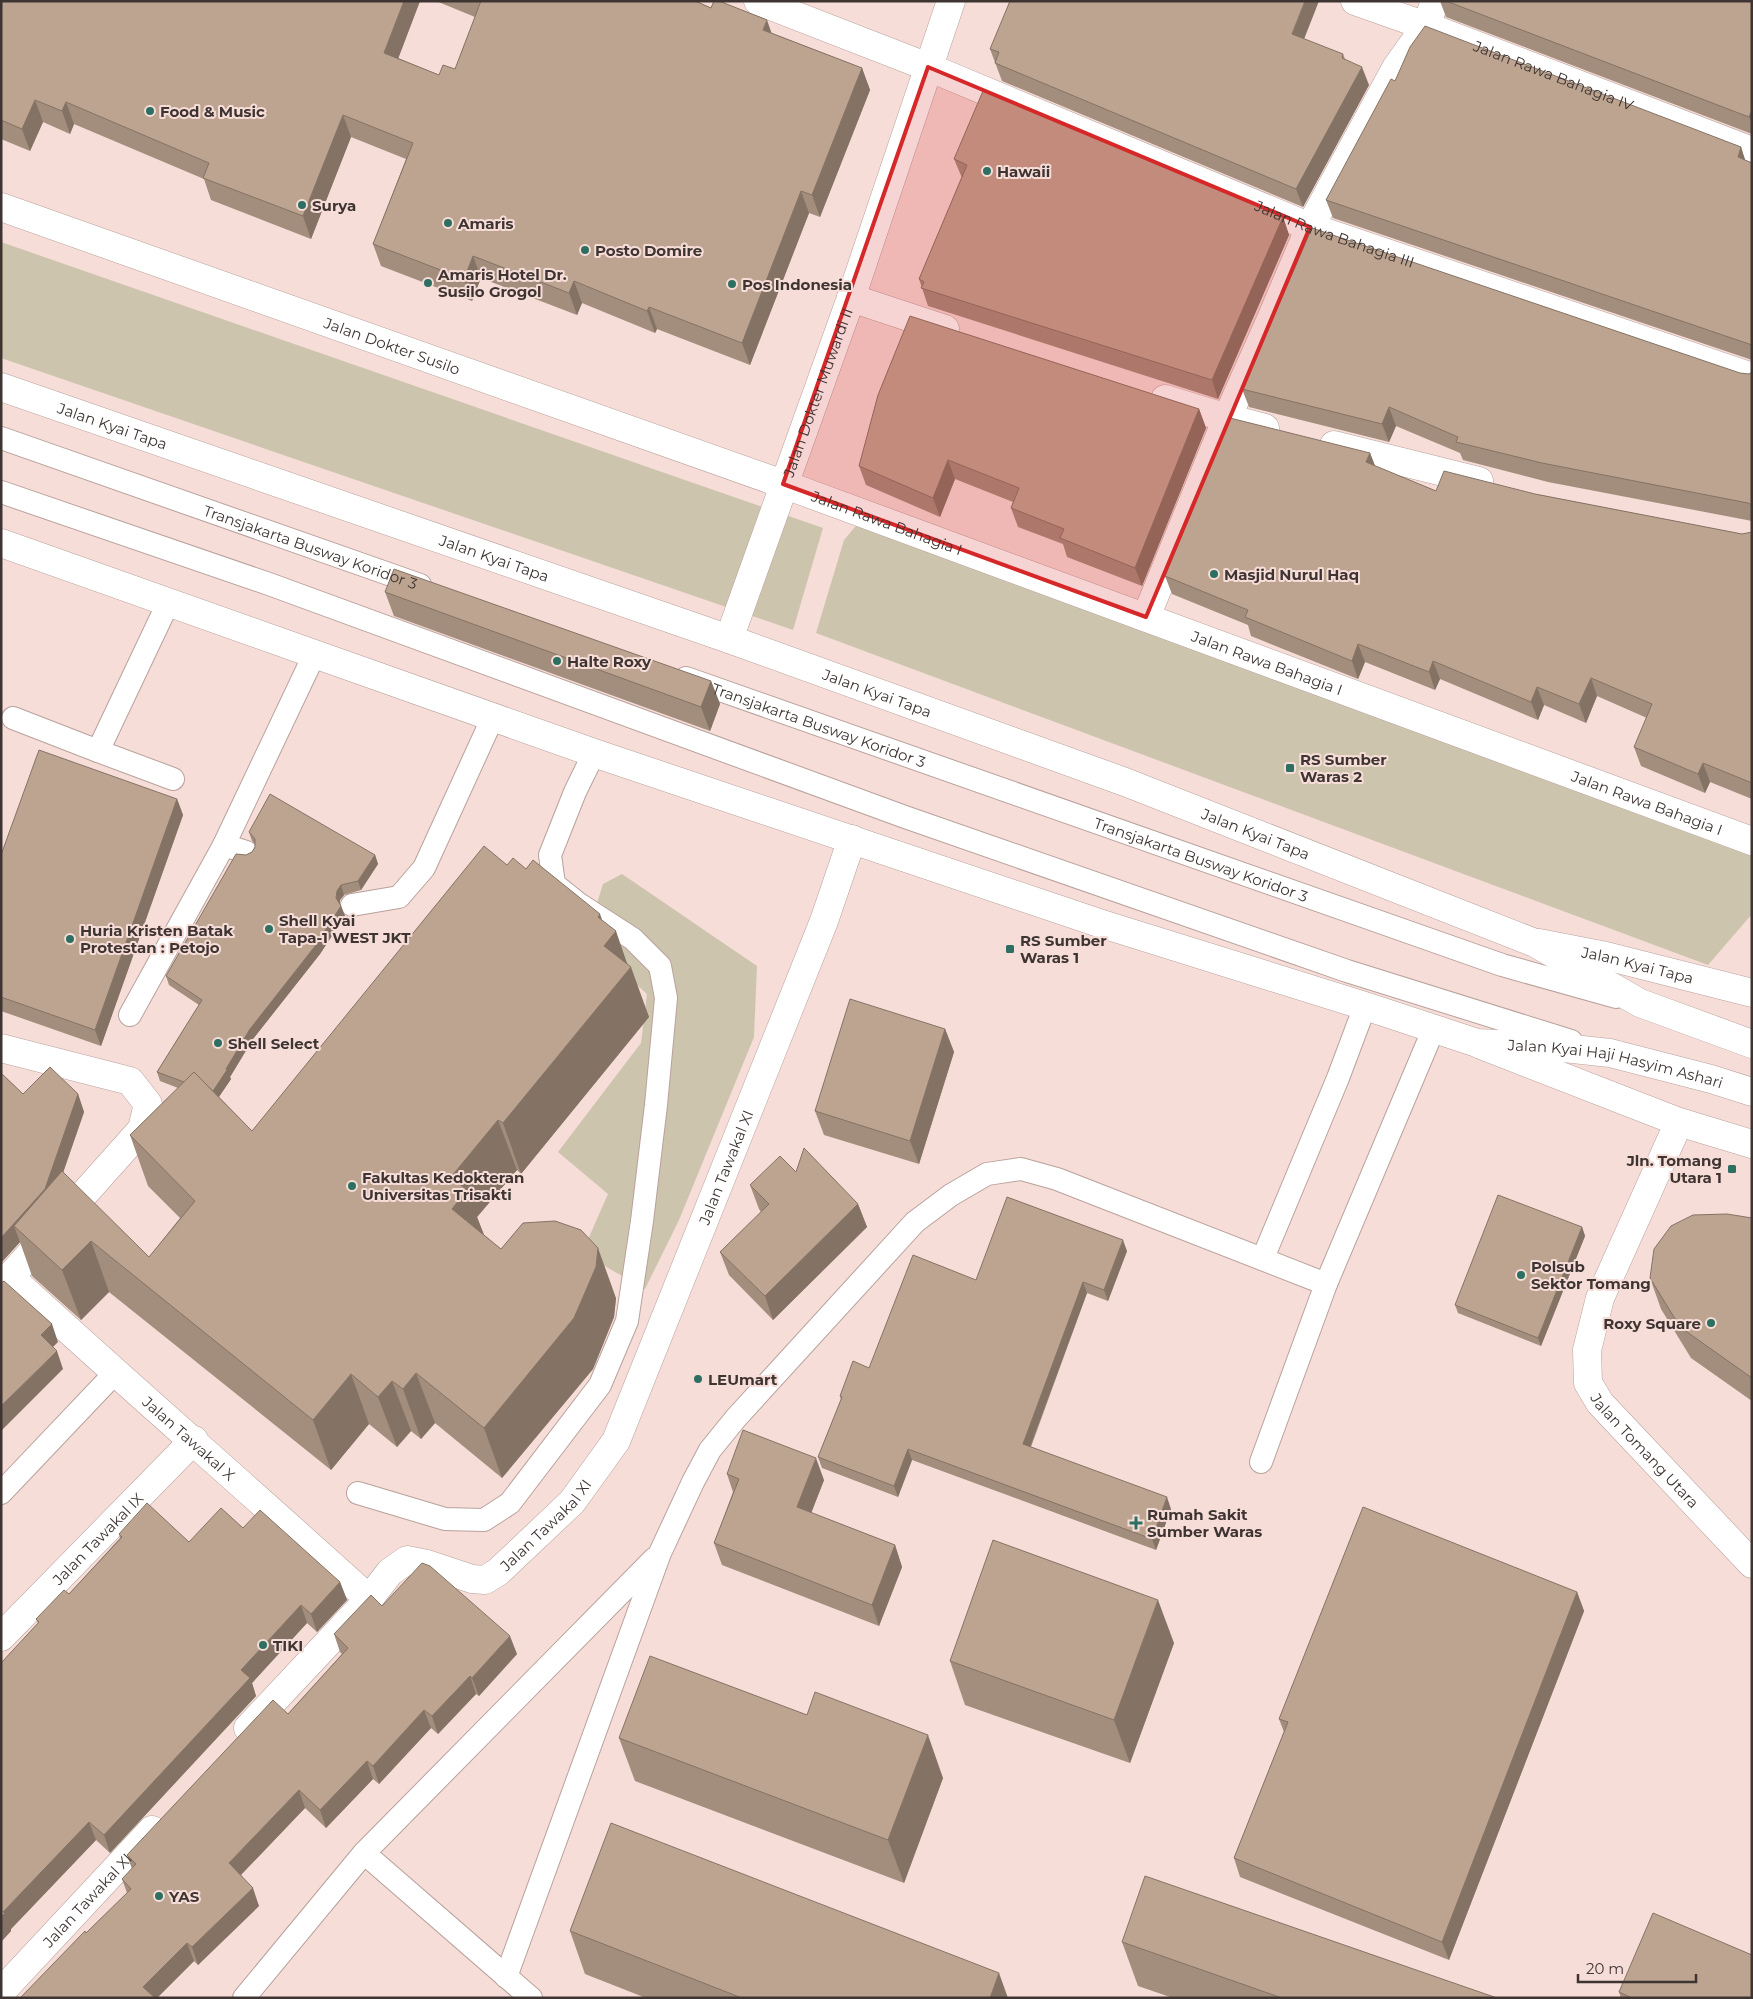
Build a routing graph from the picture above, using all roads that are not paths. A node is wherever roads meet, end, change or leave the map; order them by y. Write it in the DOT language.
graph roads {
  1 [pos="758,1"];
  2 [pos="951,1"];
  3 [pos="1354,1"];
  4 [pos="1431,14"];
  5 [pos="928,67"];
  6 [pos="1752,151"];
  7 [pos="1,207"];
  8 [pos="1310,227"];
  9 [pos="851,298"];
  10 [pos="964,335"];
  11 [pos="1752,377"];
  12 [pos="1,387"];
  13 [pos="1142,391"];
  14 [pos="1227,418"];
  15 [pos="1284,432"];
  16 [pos="1,438"];
  17 [pos="1314,440"];
  18 [pos="783,484"];
  19 [pos="1506,488"];
  20 [pos="1,492"];
  21 [pos="1,542"];
  22 [pos="443,593"];
  23 [pos="169,601"];
  24 [pos="1146,617"];
  25 [pos="729,639"];
  26 [pos="315,653"];
  27 [pos="666,671"];
  28 [pos="493,717"];
  29 [pos="13,718"];
  30 [pos="98,751"];
  31 [pos="594,753"];
  32 [pos="173,779"];
  33 [pos="852,839"];
  34 [pos="1752,841"];
  35 [pos="224,845"];
  36 [pos="246,852"];
  37 [pos="352,905"];
  38 [pos="1535,943"];
  39 [pos="1752,993"];
  40 [pos="1640,1004"];
  41 [pos="1365,1006"];
  42 [pos="130,1015"];
  43 [pos="1434,1028"];
  44 [pos="1477,1044"];
  45 [pos="1752,1044"];
  46 [pos="1,1048"];
  47 [pos="1610,1053"];
  48 [pos="1752,1092"];
  49 [pos="1679,1122"];
  50 [pos="1752,1144"];
  51 [pos="1263,1258"];
  52 [pos="6,1282"];
  53 [pos="1326,1284"];
  54 [pos="115,1373"];
  55 [pos="194,1440"];
  56 [pos="1261,1462"];
  57 [pos="358,1493"];
  58 [pos="1,1494"];
  59 [pos="660,1553"];
  60 [pos="1752,1564"];
  61 [pos="369,1598"];
  62 [pos="1,1637"];
  63 [pos="233,1744"];
  64 [pos="172,1810"];
  65 [pos="364,1853"];
  66 [pos="506,1977"];
  67 [pos="1,1992"];
  68 [pos="244,1998"];
  69 [pos="531,1998"];
  1 -- 5 [label="street, Jalan Rawa Bahagia III"];
  2 -- 5 [label="street, Jalan Dokter Muwardi II"];
  3 -- 4 [label="street, Jalan Rawa Bahagia IV"];
  4 -- 6 [label="street, Jalan Rawa Bahagia IV"];
  4 -- 8 [label="street"];
  5 -- 8 [label="street, Jalan Rawa Bahagia III"];
  5 -- 9 [label="street, Jalan Dokter Muwardi II"];
  7 -- 18 [label="street, Jalan Dokter Susilo"];
  8 -- 11 [label="street, Jalan Rawa Bahagia III"];
  8 -- 14 [label="street"];
  9 -- 10 [label="street"];
  9 -- 18 [label="street, Jalan Dokter Muwardi II"];
  12 -- 25 [label="street, Jalan Kyai Tapa"];
  13 -- 14 [label="street"];
  14 -- 15 [label="street"];
  14 -- 24 [label="street"];
  16 -- 22 [label="lane, Transjakarta Busway Koridor 3"];
  17 -- 19 [label="street"];
  18 -- 24 [label="street, Jalan Rawa Bahagia I"];
  18 -- 25 [label="street, Jalan Dokter Muwardi II"];
  20 -- 47 [label="lane"];
  21 -- 23 [label="street"];
  23 -- 26 [label="street"];
  23 -- 30 [label="lane"];
  24 -- 34 [label="street, Jalan Rawa Bahagia I"];
  25 -- 38 [label="street, Jalan Kyai Tapa"];
  26 -- 28 [label="street"];
  26 -- 35 [label="lane"];
  27 -- 40 [label="lane, Transjakarta Busway Koridor 3"];
  28 -- 31 [label="street"];
  28 -- 37 [label="lane"];
  29 -- 30 [label="lane"];
  30 -- 32 [label="lane"];
  31 -- 33 [label="street"];
  31 -- 57 [label="lane"];
  33 -- 41 [label="street"];
  33 -- 61 [label="street, Jalan Tawakal XI"];
  35 -- 36 [label="lane"];
  35 -- 42 [label="lane"];
  38 -- 39 [label="street, Jalan Kyai Tapa"];
  38 -- 40 [label="street"];
  40 -- 45 [label="street"];
  41 -- 43 [label="street"];
  41 -- 51 [label="lane"];
  43 -- 44 [label="street"];
  43 -- 53 [label="lane"];
  44 -- 47 [label="street, Jalan Kyai Haji Hasyim Ashari"];
  44 -- 49 [label="street"];
  46 -- 52 [label="street"];
  47 -- 48 [label="street, Jalan Kyai Haji Hasyim Ashari"];
  49 -- 50 [label="street"];
  49 -- 60 [label="street, Jalan Tomang Utara"];
  51 -- 53 [label="lane"];
  51 -- 59 [label="lane"];
  52 -- 54 [label="street, Jalan Tawakal X"];
  53 -- 56 [label="lane"];
  54 -- 55 [label="street, Jalan Tawakal X"];
  54 -- 58 [label="lane"];
  55 -- 61 [label="street, Jalan Tawakal X"];
  55 -- 62 [label="street, Jalan Tawakal IX"];
  59 -- 65 [label="lane"];
  59 -- 66 [label="lane"];
  61 -- 63 [label="street, Jalan Tawakal XI"];
  64 -- 67 [label="street, Jalan Tawakal XI"];
  65 -- 66 [label="lane"];
  65 -- 68 [label="lane"];
  66 -- 69 [label="lane"];
}
